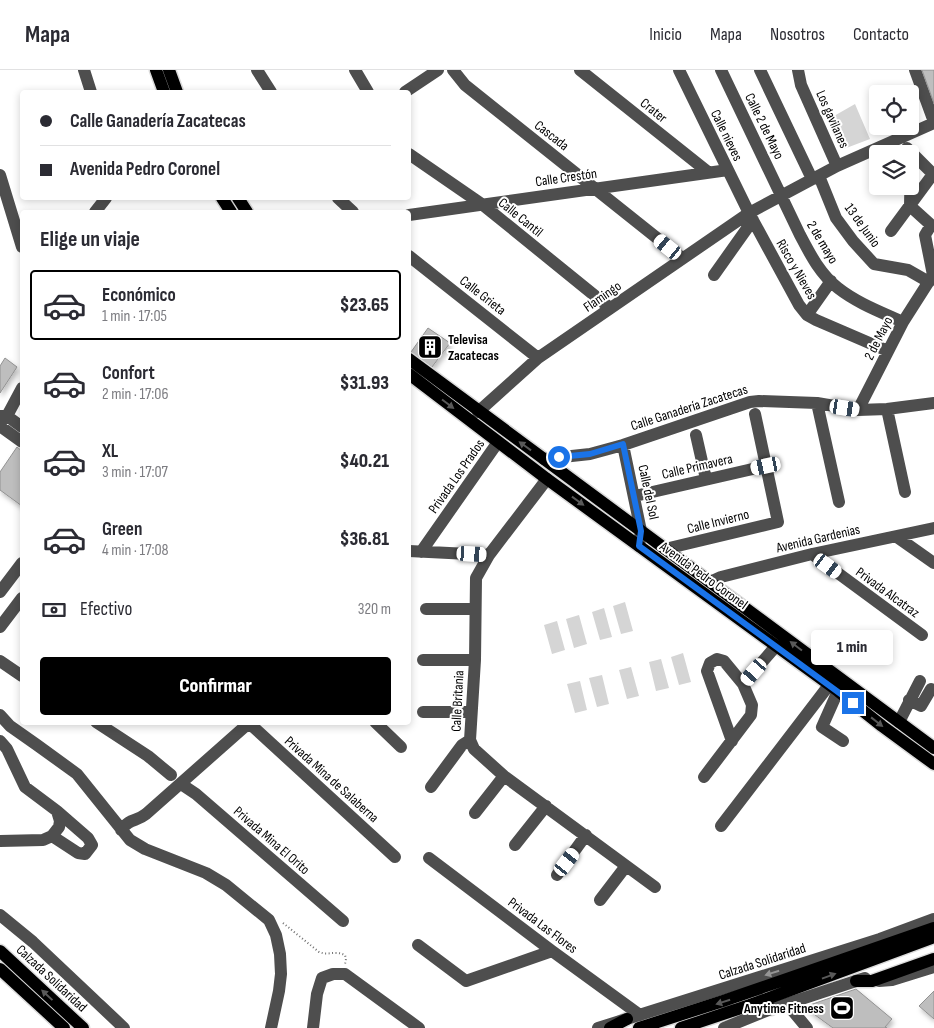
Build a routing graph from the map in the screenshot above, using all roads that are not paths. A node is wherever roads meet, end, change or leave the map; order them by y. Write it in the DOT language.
graph roads {
  1 [pos="84,70"];
  2 [pos="156,70"];
  3 [pos="168,70"];
  4 [pos="257,70"];
  5 [pos="355,70"];
  6 [pos="438,70"];
  7 [pos="453,70"];
  8 [pos="580,70"];
  9 [pos="679,70"];
  10 [pos="721,70"];
  11 [pos="760,70"];
  12 [pos="788,70"];
  13 [pos="798,70"];
  14 [pos="915,70"];
  15 [pos="801,85"];
  16 [pos="90,90"];
  17 [pos="163,90"];
  18 [pos="176,90"];
  19 [pos="270,90"];
  20 [pos="367,90"];
  21 [pos="408,90"];
  22 [pos="934,123"];
  23 [pos="898,139"];
  24 [pos="904,145"];
  25 [pos="411,155"];
  26 [pos="919,160"];
  27 [pos="837,166"];
  28 [pos="728,170"];
  29 [pos="708,172"];
  30 [pos="0,175"];
  31 [pos="816,178"];
  32 [pos="595,188"];
  33 [pos="919,193"];
  34 [pos="910,195"];
  35 [pos="918,195"];
  36 [pos="781,196"];
  37 [pos="104,200"];
  38 [pos="340,200"];
  39 [pos="483,205"];
  40 [pos="910,206"];
  41 [pos="97,210"];
  42 [pos="351,210"];
  43 [pos="411,215"];
  44 [pos="751,216"];
  45 [pos="891,232"];
  46 [pos="20,240"];
  47 [pos="411,258"];
  48 [pos="682,258"];
  49 [pos="714,275"];
  50 [pos="831,281"];
  51 [pos="929,282"];
  52 [pos="610,308"];
  53 [pos="807,315"];
  54 [pos="903,322"];
  55 [pos="888,351"];
  56 [pos="538,358"];
  57 [pos="411,362"];
  58 [pos="411,375"];
  59 [pos="423,378"];
  60 [pos="20,391"];
  61 [pos="934,403"];
  62 [pos="817,404"];
  63 [pos="887,409"];
  64 [pos="858,410"];
  65 [pos="478,412"];
  66 [pos="755,414"];
  67 [pos="2,420"];
  68 [pos="20,426"];
  69 [pos="696,435"];
  70 [pos="20,440"];
  71 [pos="498,442"];
  72 [pos="623,444"];
  73 [pos="544,459"];
  74 [pos="766,466"];
  75 [pos="547,479"];
  76 [pos="706,479"];
  77 [pos="905,492"];
  78 [pos="634,496"];
  79 [pos="839,502"];
  80 [pos="934,528"];
  81 [pos="641,531"];
  82 [pos="897,536"];
  83 [pos="639,546"];
  84 [pos="665,550"];
  85 [pos="415,552"];
  86 [pos="812,554"];
  87 [pos="489,555"];
  88 [pos="934,563"];
  89 [pos="18,577"];
  90 [pos="710,582"];
  91 [pos="0,592"];
  92 [pos="20,601"];
  93 [pos="426,609"];
  94 [pos="475,610"];
  95 [pos="0,627"];
  96 [pos="922,635"];
  97 [pos="776,646"];
  98 [pos="423,660"];
  99 [pos="474,660"];
  100 [pos="0,661"];
  101 [pos="20,675"];
  102 [pos="920,681"];
  103 [pos="743,684"];
  104 [pos="837,684"];
  105 [pos="931,689"];
  106 [pos="909,700"];
  107 [pos="423,712"];
  108 [pos="472,712"];
  109 [pos="0,715"];
  110 [pos="899,722"];
  111 [pos="101,725"];
  112 [pos="247,725"];
  113 [pos="251,725"];
  114 [pos="378,725"];
  115 [pos="470,740"];
  116 [pos="0,741"];
  117 [pos="732,741"];
  118 [pos="843,741"];
  119 [pos="401,747"];
  120 [pos="934,748"];
  121 [pos="934,764"];
  122 [pos="170,775"];
  123 [pos="504,776"];
  124 [pos="704,777"];
  125 [pos="181,784"];
  126 [pos="431,787"];
  127 [pos="546,806"];
  128 [pos="57,811"];
  129 [pos="476,813"];
  130 [pos="721,826"];
  131 [pos="121,830"];
  132 [pos="586,836"];
  133 [pos="48,838"];
  134 [pos="0,841"];
  135 [pos="515,845"];
  136 [pos="395,857"];
  137 [pos="429,858"];
  138 [pos="626,866"];
  139 [pos="557,874"];
  140 [pos="655,887"];
  141 [pos="600,900"];
  142 [pos="0,915"];
  143 [pos="934,919"];
  144 [pos="343,921"];
  145 [pos="934,928"];
  146 [pos="934,937"];
  147 [pos="418,945"];
  148 [pos="0,951"];
  149 [pos="552,951"];
  150 [pos="934,953"];
  151 [pos="934,959"];
  152 [pos="934,967"];
  153 [pos="0,969"];
  154 [pos="872,980"];
  155 [pos="856,981"];
  156 [pos="787,1004"];
  157 [pos="750,1005"];
  158 [pos="771,1009"];
  159 [pos="627,1019"];
  160 [pos="640,1022"];
  161 [pos="750,1024"];
  162 [pos="64,1028"];
  163 [pos="83,1028"];
  164 [pos="124,1028"];
  165 [pos="271,1028"];
  166 [pos="313,1028"];
  167 [pos="419,1028"];
  168 [pos="598,1028"];
  169 [pos="610,1028"];
  170 [pos="680,1028"];
  171 [pos="724,1028"];
  172 [pos="807,1028"];
  1 -- 16 [label="street"];
  2 -- 17 [label="main road"];
  3 -- 18 [label="main road"];
  4 -- 19 [label="street"];
  5 -- 20 [label="street"];
  6 -- 21 [label="street"];
  7 -- 32 [label="street, Cascada"];
  8 -- 29 [label="street, Crater"];
  9 -- 28 [label="street, Calle nieves"];
  10 -- 36 [label="street, Calle 2 de Mayo"];
  11 -- 31 [label="street, 13 de Junio"];
  12 -- 15 [label="street, Los gavilanes"];
  13 -- 15 [label="street, Los gavilanes"];
  14 -- 22 [label="street"];
  15 -- 27 [label="street, Los gavilanes"];
  22 -- 23 [label="street, Flamingo"];
  23 -- 24 [label="street"];
  23 -- 27 [label="street, Flamingo"];
  25 -- 39 [label="street, Calle Cantil"];
  26 -- 33 [label="street"];
  27 -- 31 [label="street, Flamingo"];
  28 -- 29 [label="street, Calle Crestón"];
  28 -- 44 [label="street, Calle nieves"];
  29 -- 32 [label="street, Calle Crestón"];
  30 -- 46 [label="street"];
  31 -- 36 [label="street, Flamingo"];
  31 -- 51 [label="street, 13 de Junio"];
  32 -- 39 [label="street, Calle Crestón"];
  32 -- 48 [label="street, Cascada"];
  34 -- 40 [label="street"];
  35 -- 40 [label="street"];
  36 -- 44 [label="street, Flamingo"];
  36 -- 50 [label="street, 2 de mayo"];
  37 -- 41 [label="street"];
  38 -- 42 [label="street"];
  39 -- 43 [label="street, Calle Crestón"];
  39 -- 52 [label="street, Calle Cantil"];
  40 -- 45 [label="street"];
  40 -- 51 [label="street"];
  44 -- 48 [label="street, Flamingo"];
  44 -- 49 [label="street"];
  44 -- 53 [label="street, Risco y Nieves"];
  47 -- 56 [label="street, Calle Grieta"];
  48 -- 52 [label="street, Flamingo"];
  50 -- 53 [label="street"];
  50 -- 54 [label="street, 2 de mayo"];
  51 -- 54 [label="street, 2 de Mayo"];
  52 -- 56 [label="street, Flamingo"];
  53 -- 55 [label="street, Risco y Nieves"];
  54 -- 55 [label="street, 2 de Mayo"];
  55 -- 64 [label="street, 2 de Mayo"];
  56 -- 65 [label="street, Flamingo"];
  57 -- 59 [label="main road, Avenida Pedro Coronel"];
  58 -- 59 [label="main road, Avenida Pedro Coronel"];
  59 -- 65 [label="main road, Avenida Pedro Coronel"];
  59 -- 71 [label="main road, Avenida Pedro Coronel, one-way"];
  60 -- 67 [label="street"];
  61 -- 63 [label="street, Calle Ganadería Zacatecas"];
  62 -- 64 [label="street, Calle Ganadería Zacatecas"];
  62 -- 72 [label="street, Calle Ganadería Zacatecas"];
  62 -- 79 [label="street"];
  63 -- 64 [label="street, Calle Ganadería Zacatecas"];
  63 -- 77 [label="street"];
  73 -- 65 [label="main road, Avenida Pedro Coronel, one-way"];
  66 -- 74 [label="street"];
  67 -- 68 [label="street"];
  67 -- 70 [label="street"];
  69 -- 76 [label="street"];
  71 -- 75 [label="main road, Avenida Pedro Coronel"];
  71 -- 85 [label="street, Privada Los Prados"];
  72 -- 73 [label="street, Calle Ganadería Zacatecas"];
  72 -- 78 [label="street, Calle del Sol"];
  73 -- 81 [label="main road, Avenida Pedro Coronel"];
  74 -- 76 [label="street, Calle Primavera"];
  74 -- 84 [label="street, Calle Invierno"];
  75 -- 83 [label="main road, Avenida Pedro Coronel, one-way"];
  75 -- 87 [label="street, Calle Britania"];
  76 -- 78 [label="street, Calle Primavera"];
  78 -- 81 [label="street, Calle del Sol"];
  80 -- 82 [label="street, Avenida Gardenias"];
  81 -- 83 [label="street, Calle del Sol"];
  81 -- 84 [label="main road, Avenida Pedro Coronel"];
  82 -- 86 [label="street, Avenida Gardenias"];
  82 -- 88 [label="street"];
  83 -- 97 [label="main road, Avenida Pedro Coronel"];
  84 -- 90 [label="main road, Avenida Pedro Coronel"];
  85 -- 87 [label="street"];
  86 -- 90 [label="street, Avenida Gardenias"];
  86 -- 96 [label="street, Privada Alcatraz"];
  87 -- 94 [label="street, Calle Britania"];
  89 -- 91 [label="street"];
  104 -- 90 [label="main road, Avenida Pedro Coronel, one-way"];
  92 -- 95 [label="street"];
  93 -- 94 [label="street"];
  94 -- 99 [label="street, Calle Britania"];
  97 -- 103 [label="street"];
  97 -- 104 [label="main road, Avenida Pedro Coronel"];
  98 -- 99 [label="street"];
  99 -- 108 [label="street, Calle Britania"];
  100 -- 101 [label="street"];
  102 -- 106 [label="street"];
  103 -- 117 [label="street"];
  103 -- 117 [label="street"];
  104 -- 110 [label="main road, Avenida Pedro Coronel"];
  104 -- 118 [label="street"];
  104 -- 121 [label="main road, Avenida Pedro Coronel, one-way"];
  104 -- 130 [label="street"];
  105 -- 106 [label="street"];
  106 -- 110 [label="street"];
  107 -- 108 [label="street"];
  108 -- 115 [label="street, Calle Britania"];
  109 -- 131 [label="street"];
  110 -- 120 [label="main road, Avenida Pedro Coronel"];
  111 -- 122 [label="street"];
  112 -- 125 [label="street"];
  113 -- 136 [label="street, Privada Mina de Salaberna"];
  114 -- 119 [label="street"];
  115 -- 123 [label="street, Calle Britania"];
  115 -- 126 [label="street"];
  116 -- 128 [label="street"];
  117 -- 124 [label="street"];
  123 -- 127 [label="street, Calle Britania"];
  123 -- 129 [label="street"];
  125 -- 131 [label="street"];
  125 -- 144 [label="street, Privada Mina El Orito"];
  127 -- 132 [label="street, Calle Britania"];
  127 -- 135 [label="street"];
  128 -- 133 [label="street"];
  128 -- 133 [label="street"];
  131 -- 165 [label="street"];
  132 -- 138 [label="street, Calle Britania"];
  132 -- 139 [label="street"];
  133 -- 134 [label="street"];
  137 -- 149 [label="street, Privada Las Flores"];
  138 -- 140 [label="street, Calle Britania"];
  138 -- 141 [label="street"];
  142 -- 164 [label="street"];
  143 -- 160 [label="street, Calzada Solidaridad, one-way"];
  145 -- 160 [label="main road, Calzada Solidaridad, one-way"];
  157 -- 146 [label="main road, one-way"];
  147 -- 149 [label="street"];
  163 -- 148 [label="main road, Calzada Solidaridad, one-way"];
  149 -- 160 [label="street, Privada Las Flores"];
  150 -- 155 [label="street"];
  151 -- 154 [label="main road"];
  152 -- 154 [label="street"];
  153 -- 162 [label="main road, Calzada Solidaridad"];
  154 -- 155 [label="main road"];
  155 -- 156 [label="street"];
  156 -- 158 [label="street"];
  156 -- 172 [label="street"];
  157 -- 158 [label="main road"];
  157 -- 170 [label="main road"];
  158 -- 161 [label="street"];
  159 -- 160 [label="street, Calzada Solidaridad"];
  159 -- 168 [label="street, Calzada Solidaridad"];
  159 -- 169 [label="main road"];
  161 -- 171 [label="street"];
  166 -- 167 [label="street"];
}
